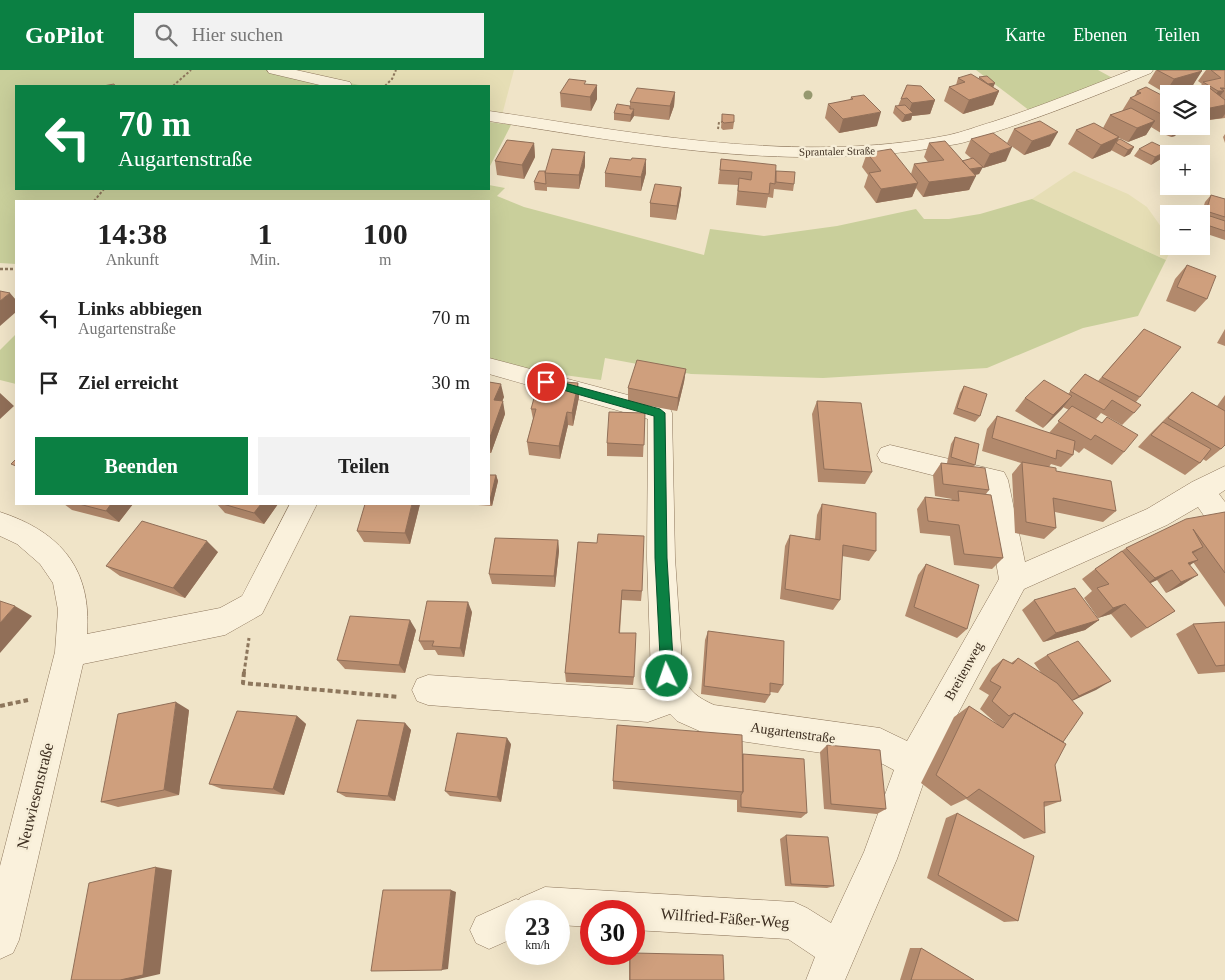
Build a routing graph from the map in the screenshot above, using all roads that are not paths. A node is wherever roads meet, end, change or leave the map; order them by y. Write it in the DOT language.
graph roads {
  1 [pos="275,70"];
  2 [pos="1145,70"];
  3 [pos="340,85"];
  4 [pos="490,116"];
  5 [pos="490,366"];
  6 [pos="890,456"];
  7 [pos="1213,484"];
  8 [pos="298,514"];
  9 [pos="0,524"];
  10 [pos="1225,524"];
  11 [pos="1014,580"];
  12 [pos="70,652"];
  13 [pos="428,690"];
  14 [pos="675,697"];
  15 [pos="914,762"];
  16 [pos="570,908"];
  17 [pos="0,940"];
  18 [pos="831,965"];
  1 -- 3 [label="street"];
  2 -- 4 [label="street, Sprantaler Straße"];
  5 -- 14 [label="street"];
  6 -- 11 [label="street"];
  7 -- 10 [label="street"];
  7 -- 11 [label="street"];
  8 -- 12 [label="street"];
  9 -- 12 [label="street, Neuwiesenstraße"];
  11 -- 15 [label="street, Breitenweg"];
  12 -- 17 [label="street, Neuwiesenstraße"];
  13 -- 14 [label="street"];
  14 -- 15 [label="street, Augartenstraße"];
  15 -- 18 [label="street, Breitenweg"];
  16 -- 18 [label="street, Wilfried-Fäßer-Weg"];
}
